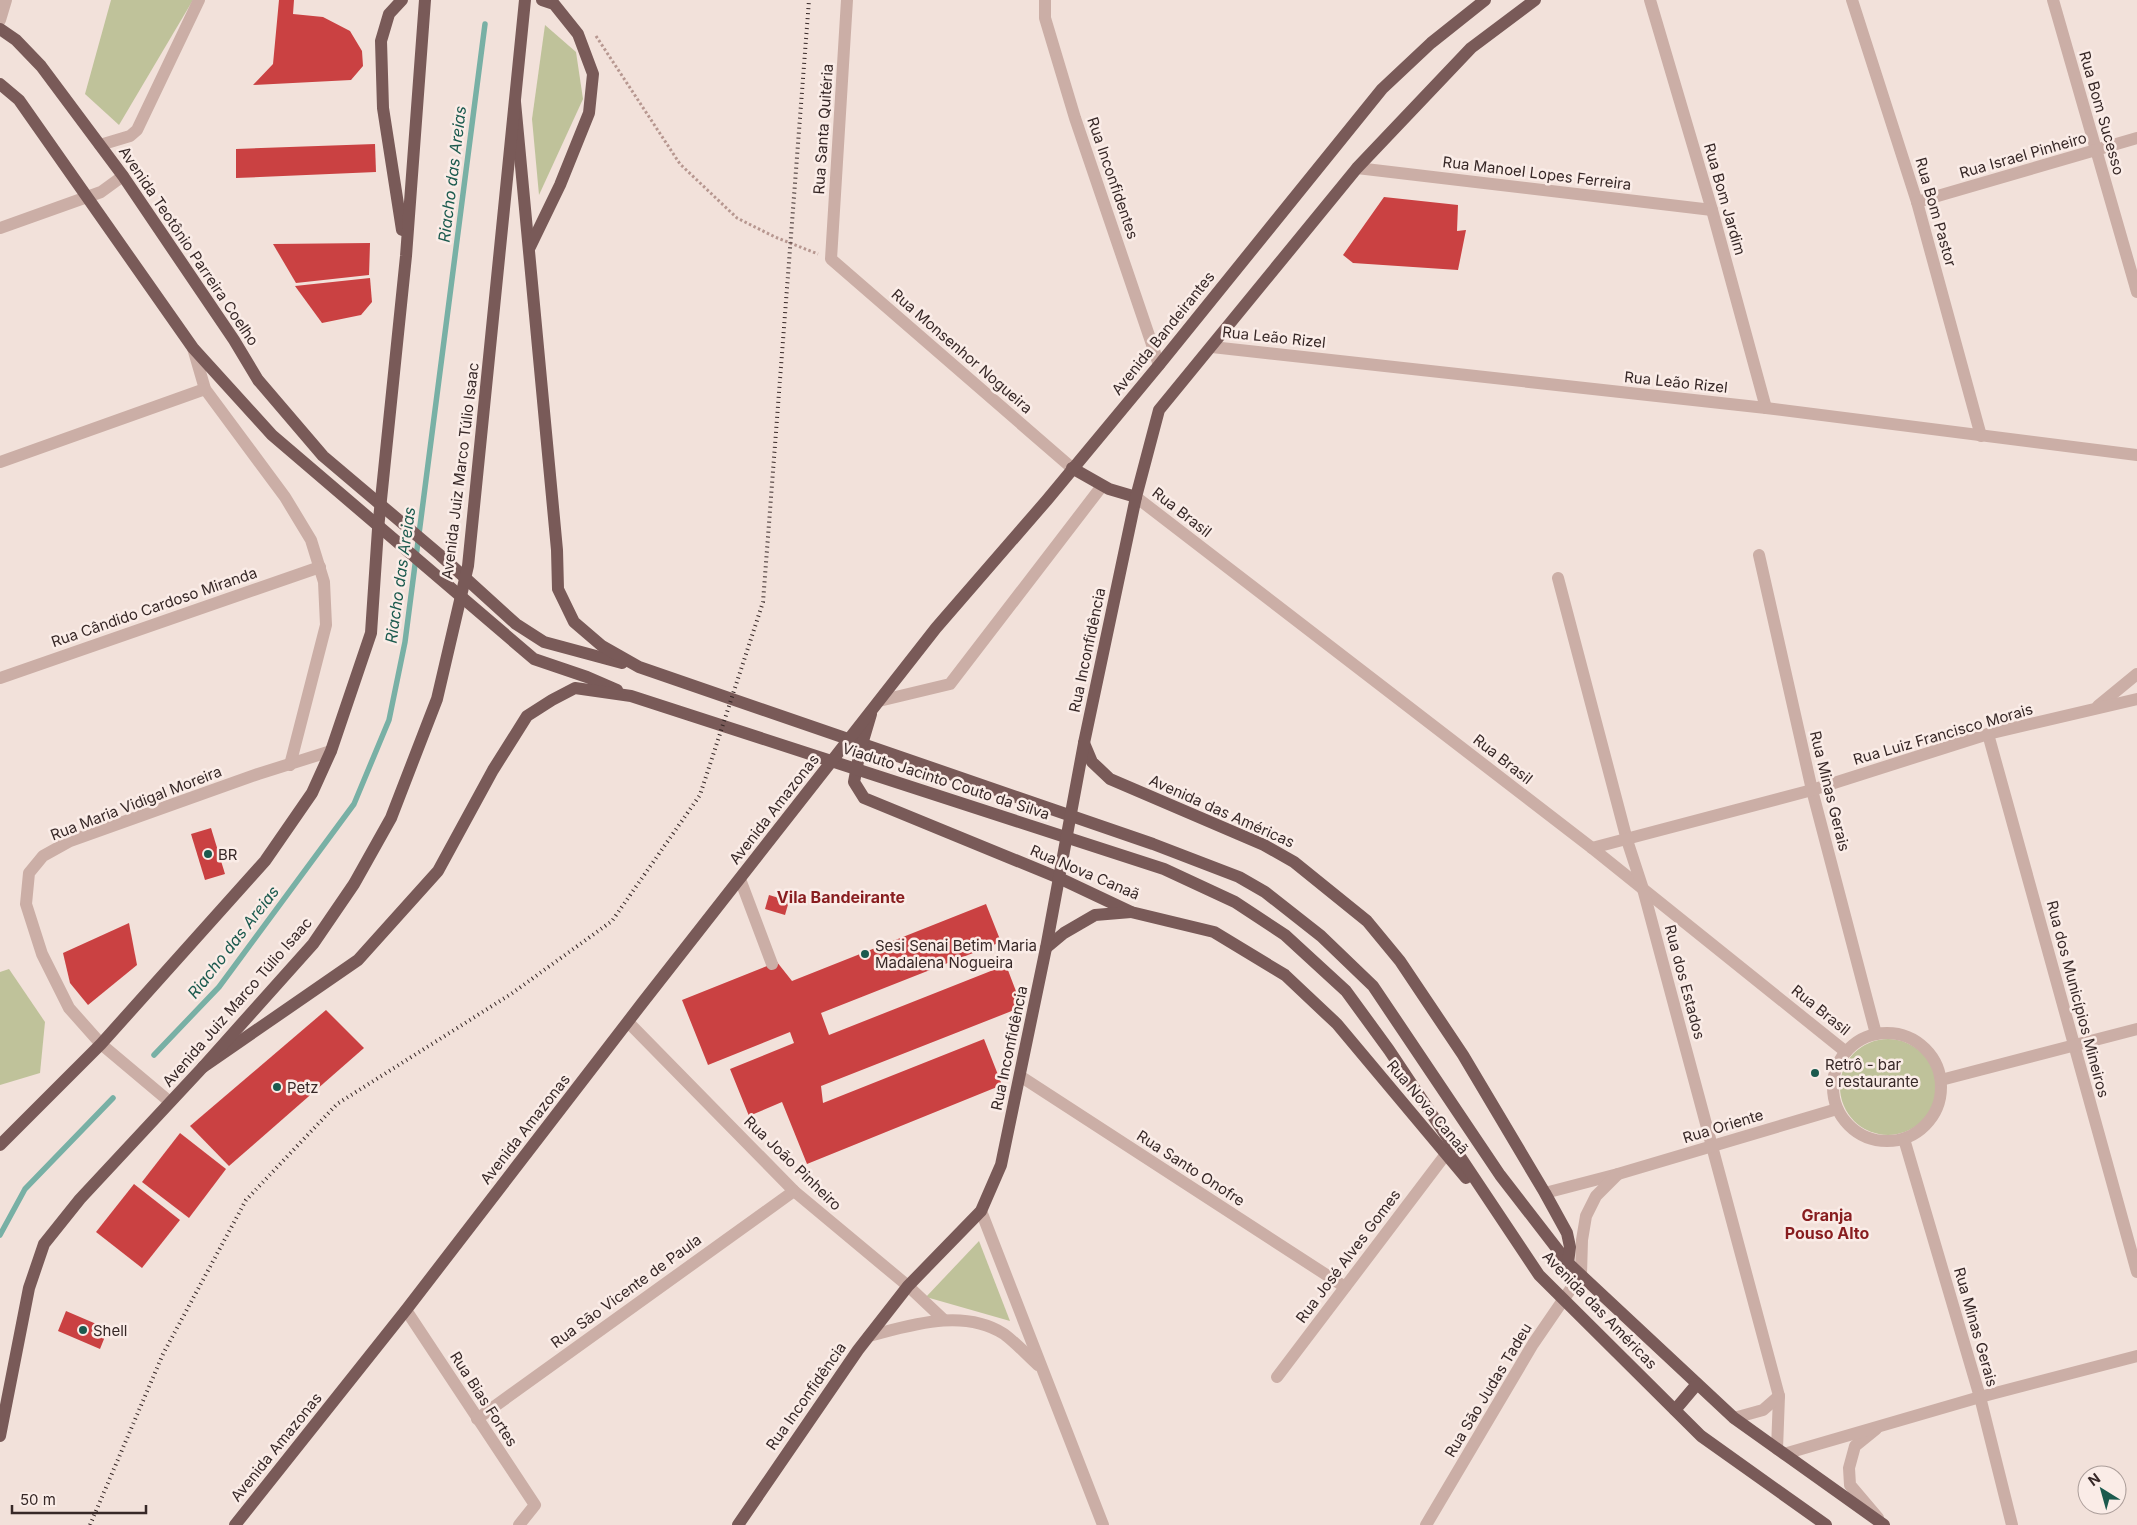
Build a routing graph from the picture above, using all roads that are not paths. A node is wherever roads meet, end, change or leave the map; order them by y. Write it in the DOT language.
graph roads {
  1 [pos="6,0"];
  2 [pos="199,0"];
  3 [pos="402,0"];
  4 [pos="425,0"];
  5 [pos="525,0"];
  6 [pos="542,0"];
  7 [pos="847,0"];
  8 [pos="1045,0"];
  9 [pos="1485,0"];
  10 [pos="1534,0"];
  11 [pos="1650,0"];
  12 [pos="1852,0"];
  13 [pos="2053,0"];
  14 [pos="0,20"];
  15 [pos="0,29"];
  16 [pos="0,84"];
  17 [pos="515,102"];
  18 [pos="2137,138"];
  19 [pos="100,145"];
  20 [pos="2095,150"];
  21 [pos="1357,168"];
  22 [pos="122,176"];
  23 [pos="88,198"];
  24 [pos="1917,202"];
  25 [pos="1712,210"];
  26 [pos="0,228"];
  27 [pos="530,248"];
  28 [pos="406,256"];
  29 [pos="831,259"];
  30 [pos="2137,292"];
  31 [pos="1212,346"];
  32 [pos="193,348"];
  33 [pos="1159,364"];
  34 [pos="205,390"];
  35 [pos="1766,408"];
  36 [pos="1981,436"];
  37 [pos="2137,455"];
  38 [pos="0,462"];
  39 [pos="1072,468"];
  40 [pos="1102,486"];
  41 [pos="1136,497"];
  42 [pos="1759,555"];
  43 [pos="320,567"];
  44 [pos="1558,578"];
  45 [pos="639,668"];
  46 [pos="2137,674"];
  47 [pos="0,678"];
  48 [pos="637,698"];
  49 [pos="2137,699"];
  50 [pos="876,705"];
  51 [pos="2094,709"];
  52 [pos="1988,734"];
  53 [pos="1084,743"];
  54 [pos="840,751"];
  55 [pos="331,752"];
  56 [pos="290,765"];
  57 [pos="1812,790"];
  58 [pos="1627,840"];
  59 [pos="1592,848"];
  60 [pos="1239,877"];
  61 [pos="1059,878"];
  62 [pos="740,879"];
  63 [pos="1643,889"];
  64 [pos="1235,902"];
  65 [pos="1130,912"];
  66 [pos="1046,948"];
  67 [pos="772,964"];
  68 [pos="628,1022"];
  69 [pos="2137,1028"];
  70 [pos="1876,1034"];
  71 [pos="101,1044"];
  72 [pos="2074,1045"];
  73 [pos="1846,1052"];
  74 [pos="203,1067"];
  75 [pos="1020,1076"];
  76 [pos="1941,1080"];
  77 [pos="170,1102"];
  78 [pos="1836,1109"];
  79 [pos="1904,1139"];
  80 [pos="0,1146"];
  81 [pos="1712,1146"];
  82 [pos="1446,1154"];
  83 [pos="1618,1174"];
  84 [pos="794,1190"];
  85 [pos="1545,1193"];
  86 [pos="981,1211"];
  87 [pos="1509,1230"];
  88 [pos="1568,1263"];
  89 [pos="2137,1272"];
  90 [pos="1581,1274"];
  91 [pos="908,1286"];
  92 [pos="1345,1287"];
  93 [pos="1564,1299"];
  94 [pos="406,1310"];
  95 [pos="944,1319"];
  96 [pos="869,1336"];
  97 [pos="2137,1356"];
  98 [pos="1040,1366"];
  99 [pos="1277,1377"];
  100 [pos="1697,1384"];
  101 [pos="1779,1396"];
  102 [pos="1980,1397"];
  103 [pos="1676,1410"];
  104 [pos="1734,1418"];
  105 [pos="477,1419"];
  106 [pos="1881,1424"];
  107 [pos="0,1436"];
  108 [pos="1781,1451"];
  109 [pos="235,1525"];
  110 [pos="519,1525"];
  111 [pos="738,1525"];
  112 [pos="1103,1525"];
  113 [pos="1426,1525"];
  114 [pos="1826,1525"];
  115 [pos="1884,1525"];
  116 [pos="2012,1525"];
  1 -- 14 [label="street"];
  2 -- 19 [label="street"];
  3 -- 28 [label="main road"];
  4 -- 28 [label="main road"];
  5 -- 17 [label="main road, Avenida Juiz Marco Túlio Isaac"];
  6 -- 27 [label="main road"];
  7 -- 29 [label="street, Rua Santa Quitéria"];
  8 -- 33 [label="street, Rua Inconfidentes"];
  9 -- 33 [label="main road, Avenida Bandeirantes"];
  10 -- 21 [label="main road"];
  11 -- 25 [label="street, Rua Bom Jardim"];
  12 -- 24 [label="street, Rua Bom Pastor"];
  13 -- 20 [label="street, Rua Bom Sucesso"];
  15 -- 19 [label="main road, Avenida Teotônio Parreira Coelho"];
  16 -- 23 [label="main road"];
  17 -- 27 [label="main road"];
  17 -- 74 [label="main road, Avenida Juiz Marco Túlio Isaac"];
  18 -- 20 [label="street, Rua Israel Pinheiro"];
  19 -- 22 [label="main road, Avenida Teotônio Parreira Coelho"];
  20 -- 24 [label="street, Rua Israel Pinheiro"];
  20 -- 30 [label="street, Rua Bom Sucesso"];
  21 -- 25 [label="street, Rua Manoel Lopes Ferreira"];
  21 -- 31 [label="main road"];
  22 -- 23 [label="street"];
  22 -- 45 [label="main road, Avenida Teotônio Parreira Coelho"];
  23 -- 26 [label="street"];
  23 -- 32 [label="main road"];
  24 -- 36 [label="street, Rua Bom Pastor"];
  25 -- 35 [label="street, Rua Bom Jardim"];
  27 -- 45 [label="main road"];
  28 -- 55 [label="main road"];
  29 -- 39 [label="street, Rua Monsenhor Nogueira"];
  31 -- 35 [label="street, Rua Leão Rizel"];
  31 -- 41 [label="main road, Rua Inconfidência"];
  32 -- 34 [label="street"];
  32 -- 48 [label="main road, Viaduto Jacinto Couto da Silva"];
  33 -- 39 [label="main road, Avenida Bandeirantes"];
  34 -- 38 [label="street"];
  34 -- 43 [label="street"];
  35 -- 36 [label="street, Rua Leão Rizel"];
  36 -- 37 [label="street, Rua Leão Rizel"];
  39 -- 40 [label="main road"];
  39 -- 50 [label="main road, Avenida Bandeirantes"];
  40 -- 41 [label="main road"];
  40 -- 50 [label="street"];
  41 -- 53 [label="main road, Rua Inconfidência"];
  41 -- 59 [label="street, Rua Brasil"];
  42 -- 57 [label="street, Rua Minas Gerais"];
  43 -- 47 [label="street, Rua Cândido Cardoso Miranda"];
  43 -- 56 [label="street"];
  44 -- 58 [label="street, Rua dos Estados"];
  45 -- 60 [label="main road, Viaduto Jacinto Couto da Silva"];
  46 -- 51 [label="street"];
  48 -- 64 [label="main road, Viaduto Jacinto Couto da Silva"];
  48 -- 74 [label="main road"];
  49 -- 51 [label="street, Rua Luiz Francisco Morais"];
  50 -- 54 [label="main road, Avenida Bandeirantes"];
  50 -- 61 [label="main road, Rua Nova Canaã"];
  51 -- 52 [label="street, Rua Luiz Francisco Morais"];
  52 -- 57 [label="street, Rua Luiz Francisco Morais"];
  52 -- 72 [label="street, Rua dos Municípios Mineiros"];
  53 -- 61 [label="main road, Rua Inconfidência"];
  53 -- 85 [label="main road, Avenida das Américas"];
  54 -- 62 [label="main road, Avenida Amazonas"];
  55 -- 56 [label="street, Rua Maria Vidigal Moreira"];
  55 -- 71 [label="main road"];
  56 -- 71 [label="street, Rua Maria Vidigal Moreira"];
  57 -- 58 [label="street, Rua Luiz Francisco Morais"];
  57 -- 70 [label="street, Rua Minas Gerais"];
  58 -- 59 [label="street, Rua Luiz Francisco Morais"];
  58 -- 63 [label="street, Rua dos Estados"];
  59 -- 63 [label="street, Rua Brasil"];
  60 -- 88 [label="main road, Avenida das Américas"];
  61 -- 65 [label="main road, Rua Nova Canaã"];
  61 -- 66 [label="main road, Rua Inconfidência"];
  62 -- 67 [label="street"];
  62 -- 68 [label="main road, Avenida Amazonas"];
  63 -- 73 [label="street, Rua Brasil"];
  63 -- 81 [label="street, Rua dos Estados"];
  64 -- 87 [label="main road, Avenida das Américas"];
  65 -- 66 [label="main road"];
  65 -- 82 [label="main road, Rua Nova Canaã"];
  66 -- 75 [label="main road, Rua Inconfidência"];
  68 -- 84 [label="street, Rua João Pinheiro"];
  68 -- 94 [label="main road, Avenida Amazonas"];
  69 -- 72 [label="street"];
  70 -- 73 [label="street"];
  70 -- 76 [label="street"];
  71 -- 77 [label="street, Rua Maria Vidigal Moreira"];
  71 -- 80 [label="main road"];
  72 -- 76 [label="street"];
  72 -- 89 [label="street, Rua dos Municípios Mineiros"];
  73 -- 78 [label="street"];
  74 -- 77 [label="main road, Avenida Juiz Marco Túlio Isaac"];
  75 -- 86 [label="main road, Rua Inconfidência"];
  75 -- 92 [label="street, Rua Santo Onofre"];
  76 -- 79 [label="street"];
  77 -- 107 [label="main road, Avenida Juiz Marco Túlio Isaac"];
  78 -- 79 [label="street"];
  78 -- 81 [label="street, Rua Oriente"];
  79 -- 102 [label="street, Rua Minas Gerais"];
  81 -- 83 [label="street, Rua Oriente"];
  81 -- 101 [label="street, Rua dos Estados"];
  82 -- 87 [label="main road, Rua Nova Canaã"];
  82 -- 92 [label="street, Rua José Alves Gomes"];
  83 -- 85 [label="street, Rua Oriente"];
  83 -- 90 [label="street, Rua Oriente"];
  84 -- 91 [label="street, Rua João Pinheiro"];
  84 -- 105 [label="street, Rua São Vicente de Paula"];
  85 -- 88 [label="main road, Avenida das Américas"];
  86 -- 91 [label="main road, Rua Inconfidência"];
  86 -- 98 [label="street"];
  87 -- 93 [label="main road, Avenida das Américas"];
  88 -- 90 [label="main road, Avenida das Américas"];
  90 -- 93 [label="street, Rua São Judas Tadeu"];
  90 -- 100 [label="main road, Avenida das Américas"];
  91 -- 95 [label="street, Rua João Pinheiro"];
  91 -- 96 [label="main road, Rua Inconfidência"];
  92 -- 99 [label="street, Rua José Alves Gomes"];
  93 -- 103 [label="main road, Avenida das Américas"];
  93 -- 113 [label="street, Rua São Judas Tadeu"];
  94 -- 105 [label="street, Rua Bias Fortes"];
  94 -- 109 [label="main road, Avenida Amazonas"];
  95 -- 96 [label="street"];
  95 -- 98 [label="street"];
  96 -- 111 [label="main road, Rua Inconfidência"];
  97 -- 102 [label="street"];
  98 -- 112 [label="street"];
  100 -- 103 [label="main road"];
  100 -- 104 [label="main road, Avenida das Américas"];
  101 -- 104 [label="street"];
  101 -- 108 [label="street, Rua dos Estados"];
  102 -- 106 [label="street"];
  102 -- 116 [label="street, Rua Minas Gerais"];
  103 -- 114 [label="main road, Avenida das Américas"];
  104 -- 108 [label="main road, Avenida das Américas"];
  105 -- 110 [label="street, Rua Bias Fortes"];
  106 -- 108 [label="street"];
  106 -- 115 [label="street"];
  108 -- 115 [label="main road, Avenida das Américas"];
}
